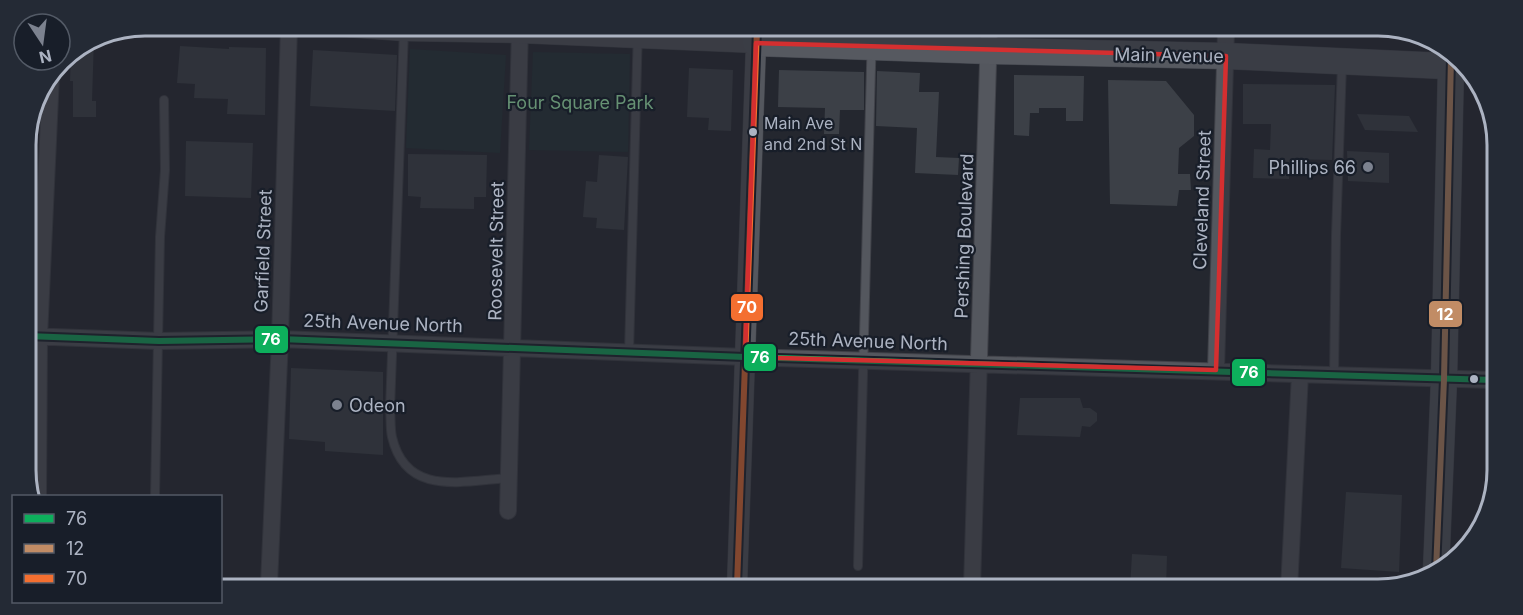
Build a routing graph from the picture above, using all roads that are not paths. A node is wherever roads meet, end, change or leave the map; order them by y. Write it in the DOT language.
graph roads {
  1 [pos="289,36"];
  2 [pos="404,36"];
  3 [pos="520,36"];
  4 [pos="638,36"];
  5 [pos="756,36"];
  6 [pos="871,38"];
  7 [pos="989,40"];
  8 [pos="1226,43"];
  9 [pos="1342,61"];
  10 [pos="1451,64"];
  11 [pos="1456,69"];
  12 [pos="50,92"];
  13 [pos="164,100"];
  14 [pos="36,293"];
  15 [pos="36,337"];
  16 [pos="280,339"];
  17 [pos="159,341"];
  18 [pos="393,343"];
  19 [pos="513,348"];
  20 [pos="629,352"];
  21 [pos="745,357"];
  22 [pos="863,361"];
  23 [pos="979,363"];
  24 [pos="1216,370"];
  25 [pos="1300,374"];
  26 [pos="1334,376"];
  27 [pos="1444,379"];
  28 [pos="1487,380"];
  29 [pos="36,432"];
  30 [pos="509,478"];
  31 [pos="38,491"];
  32 [pos="155,495"];
  33 [pos="508,511"];
  34 [pos="1436,562"];
  35 [pos="858,566"];
  36 [pos="269,579"];
  37 [pos="737,579"];
  38 [pos="972,579"];
  39 [pos="1290,579"];
  1 -- 16 [label="street, Garfield Street"];
  2 -- 18 [label="lane"];
  3 -- 19 [label="street, Roosevelt Street"];
  4 -- 20 [label="lane"];
  5 -- 6 [label="main road, Main Avenue"];
  5 -- 21 [label="street"];
  6 -- 7 [label="main road, Main Avenue"];
  6 -- 22 [label="lane"];
  7 -- 8 [label="main road, Main Avenue"];
  7 -- 23 [label="street, Pershing Boulevard"];
  8 -- 9 [label="main road, Main Avenue"];
  8 -- 24 [label="street, Cleveland Street"];
  9 -- 10 [label="main road, Main Avenue"];
  9 -- 26 [label="lane"];
  11 -- 27 [label="main road"];
  12 -- 14 [label="street"];
  13 -- 17 [label="lane"];
  15 -- 17 [label="street, 25th Avenue North"];
  16 -- 17 [label="street, 25th Avenue North"];
  16 -- 18 [label="street, 25th Avenue North"];
  16 -- 36 [label="street, Garfield Street"];
  17 -- 32 [label="lane"];
  18 -- 19 [label="street, 25th Avenue North"];
  18 -- 30 [label="lane"];
  19 -- 20 [label="street, 25th Avenue North"];
  19 -- 30 [label="street, Roosevelt Street"];
  20 -- 21 [label="street, 25th Avenue North"];
  21 -- 22 [label="street, 25th Avenue North"];
  21 -- 37 [label="street"];
  22 -- 23 [label="street, 25th Avenue North"];
  22 -- 35 [label="lane"];
  23 -- 24 [label="street, 25th Avenue North"];
  23 -- 38 [label="street, Pershing Boulevard"];
  24 -- 25 [label="street, 25th Avenue North"];
  25 -- 26 [label="street, 25th Avenue North"];
  25 -- 39 [label="street"];
  26 -- 27 [label="street, 25th Avenue North"];
  27 -- 28 [label="street, 25th Avenue North"];
  27 -- 34 [label="main road"];
  29 -- 31 [label="street"];
  30 -- 33 [label="street, Roosevelt Street"];
}
